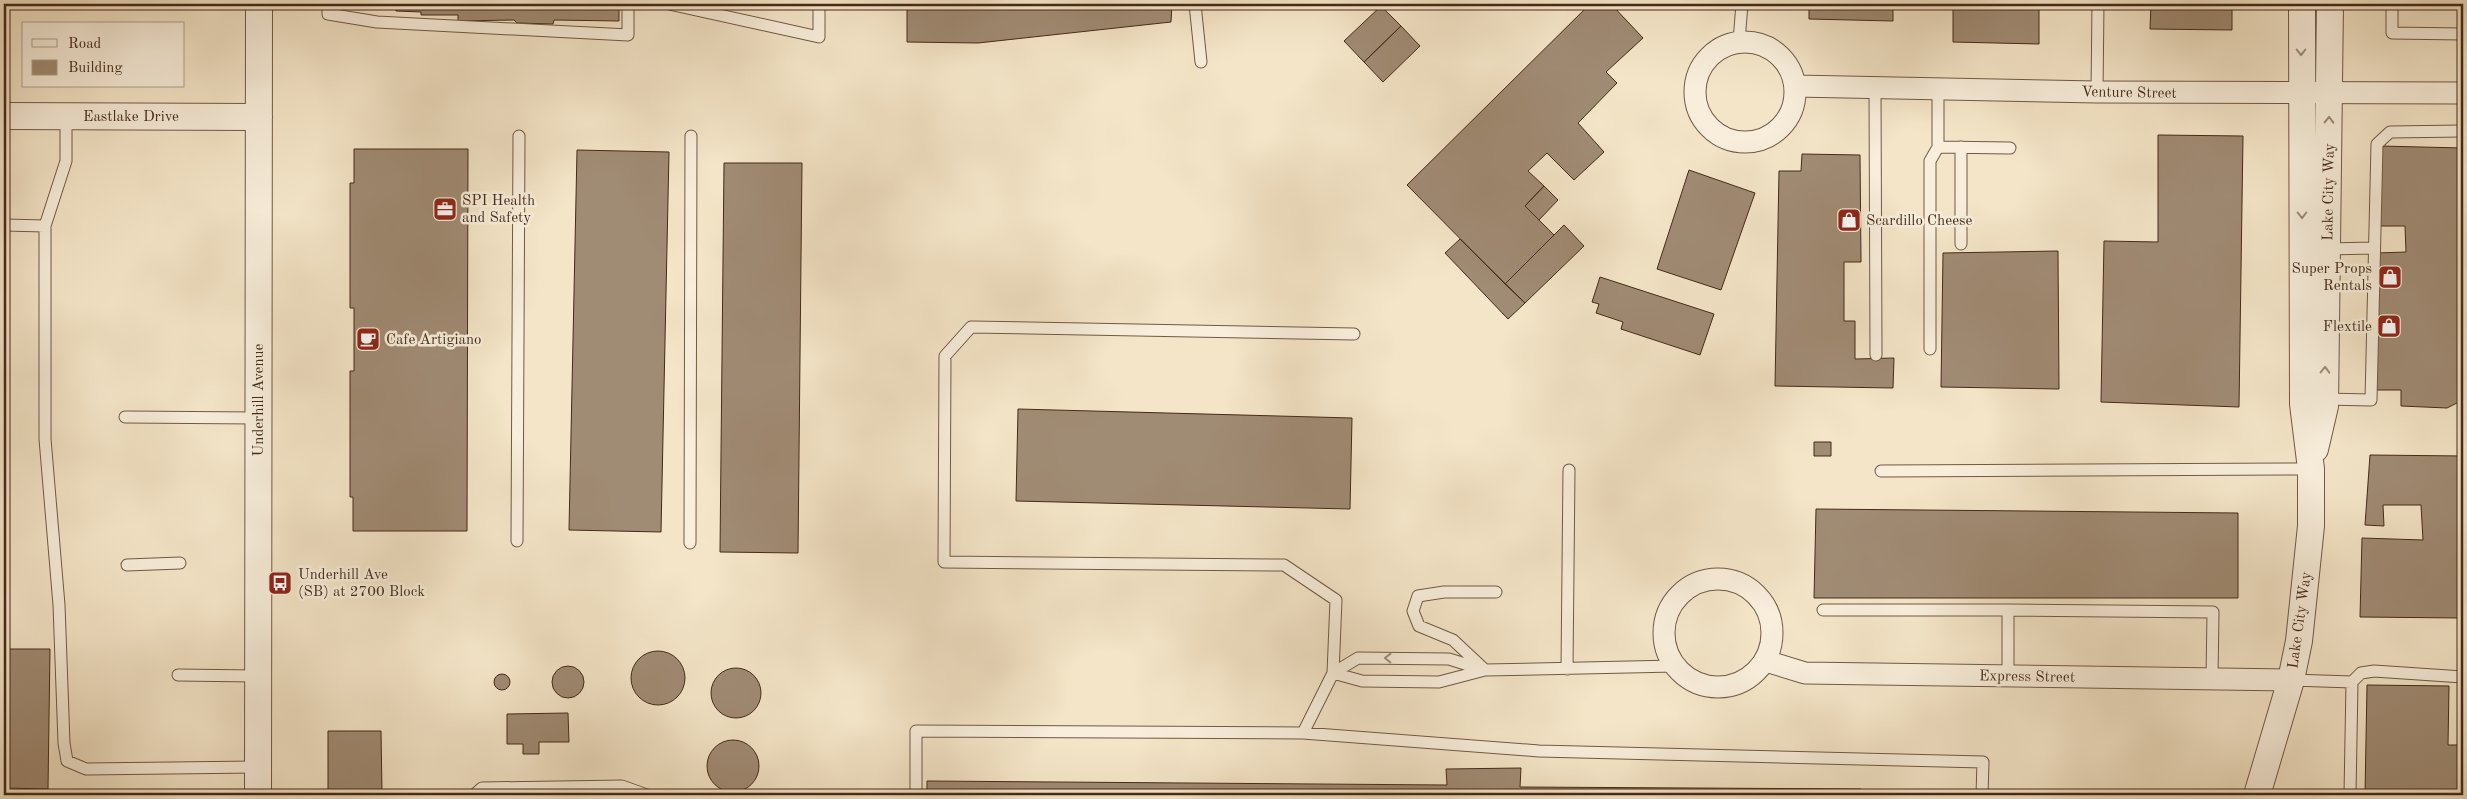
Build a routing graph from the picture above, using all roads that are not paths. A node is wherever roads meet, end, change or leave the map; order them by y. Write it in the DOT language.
graph roads {
  1 [pos="259,4"];
  2 [pos="328,4"];
  3 [pos="628,4"];
  4 [pos="669,4"];
  5 [pos="819,4"];
  6 [pos="1195,4"];
  7 [pos="1742,4"];
  8 [pos="2098,4"];
  9 [pos="2302,4"];
  10 [pos="2330,4"];
  11 [pos="2392,4"];
  12 [pos="2463,34"];
  13 [pos="1739,41"];
  14 [pos="1201,62"];
  15 [pos="1795,86"];
  16 [pos="1875,88"];
  17 [pos="1938,90"];
  18 [pos="2097,92"];
  19 [pos="2301,92"];
  20 [pos="2329,93"];
  21 [pos="2463,93"];
  22 [pos="4,116"];
  23 [pos="66,116"];
  24 [pos="259,117"];
  25 [pos="2463,131"];
  26 [pos="518,136"];
  27 [pos="692,136"];
  28 [pos="1938,147"];
  29 [pos="1961,148"];
  30 [pos="2010,148"];
  31 [pos="4,225"];
  32 [pos="45,226"];
  33 [pos="1961,244"];
  34 [pos="2374,248"];
  35 [pos="2327,249"];
  36 [pos="1354,334"];
  37 [pos="1930,349"];
  38 [pos="1876,355"];
  39 [pos="2325,399"];
  40 [pos="125,417"];
  41 [pos="258,418"];
  42 [pos="2310,469"];
  43 [pos="1569,470"];
  44 [pos="1881,471"];
  45 [pos="517,541"];
  46 [pos="690,543"];
  47 [pos="180,563"];
  48 [pos="127,564"];
  49 [pos="1496,592"];
  50 [pos="1823,610"];
  51 [pos="2008,610"];
  52 [pos="1766,661"];
  53 [pos="1674,666"];
  54 [pos="1567,669"];
  55 [pos="1484,670"];
  56 [pos="1334,673"];
  57 [pos="178,675"];
  58 [pos="259,676"];
  59 [pos="2008,676"];
  60 [pos="2463,677"];
  61 [pos="2212,679"];
  62 [pos="2291,680"];
  63 [pos="2352,682"];
  64 [pos="1302,733"];
  65 [pos="259,767"];
  66 [pos="258,795"];
  67 [pos="474,795"];
  68 [pos="647,795"];
  69 [pos="916,795"];
  70 [pos="1982,795"];
  71 [pos="2257,795"];
  72 [pos="2350,795"];
  1 -- 24 [label="street, Underhill Avenue"];
  2 -- 3 [label="lane"];
  4 -- 5 [label="lane"];
  6 -- 14 [label="lane"];
  7 -- 13 [label="lane"];
  8 -- 18 [label="lane"];
  9 -- 19 [label="street, Lake City Way, one-way"];
  10 -- 20 [label="street, Lake City Way"];
  11 -- 12 [label="lane"];
  13 -- 15 [label="street"];
  13 -- 15 [label="street"];
  15 -- 16 [label="street, Venture Street"];
  16 -- 17 [label="street, Venture Street"];
  16 -- 38 [label="lane"];
  17 -- 18 [label="street, Venture Street"];
  17 -- 28 [label="lane"];
  18 -- 19 [label="street, Venture Street"];
  19 -- 20 [label="street, Venture Street"];
  19 -- 42 [label="street, Lake City Way, one-way"];
  20 -- 21 [label="street, Venture Street"];
  35 -- 20 [label="street, Lake City Way, one-way"];
  22 -- 23 [label="street, Eastlake Drive"];
  23 -- 24 [label="street, Eastlake Drive"];
  23 -- 32 [label="lane"];
  24 -- 41 [label="street, Underhill Avenue"];
  25 -- 34 [label="lane"];
  26 -- 45 [label="lane"];
  27 -- 46 [label="lane"];
  28 -- 29 [label="lane"];
  28 -- 37 [label="lane"];
  29 -- 30 [label="lane"];
  29 -- 33 [label="lane"];
  31 -- 32 [label="lane"];
  32 -- 65 [label="lane"];
  34 -- 35 [label="lane"];
  34 -- 39 [label="lane"];
  39 -- 35 [label="street, Lake City Way, one-way"];
  36 -- 56 [label="lane"];
  39 -- 42 [label="street, Lake City Way"];
  40 -- 41 [label="lane"];
  41 -- 58 [label="street, Underhill Avenue"];
  42 -- 44 [label="lane"];
  42 -- 62 [label="street, Lake City Way"];
  43 -- 54 [label="lane"];
  47 -- 48 [label="lane"];
  49 -- 55 [label="lane"];
  50 -- 51 [label="lane"];
  51 -- 59 [label="lane"];
  51 -- 61 [label="lane"];
  52 -- 53 [label="street"];
  52 -- 53 [label="street"];
  52 -- 59 [label="street, Express Street"];
  53 -- 54 [label="lane"];
  54 -- 55 [label="lane"];
  55 -- 56 [label="lane"];
  55 -- 56 [label="lane, one-way"];
  56 -- 64 [label="lane"];
  57 -- 58 [label="lane"];
  58 -- 65 [label="street, Underhill Avenue"];
  59 -- 61 [label="street, Express Street"];
  60 -- 63 [label="lane"];
  61 -- 62 [label="street, Express Street"];
  62 -- 63 [label="lane"];
  62 -- 71 [label="street, Lake City Way"];
  63 -- 72 [label="lane"];
  64 -- 69 [label="lane"];
  64 -- 70 [label="lane"];
  65 -- 66 [label="street, Underhill Avenue"];
  67 -- 68 [label="lane"];
}
